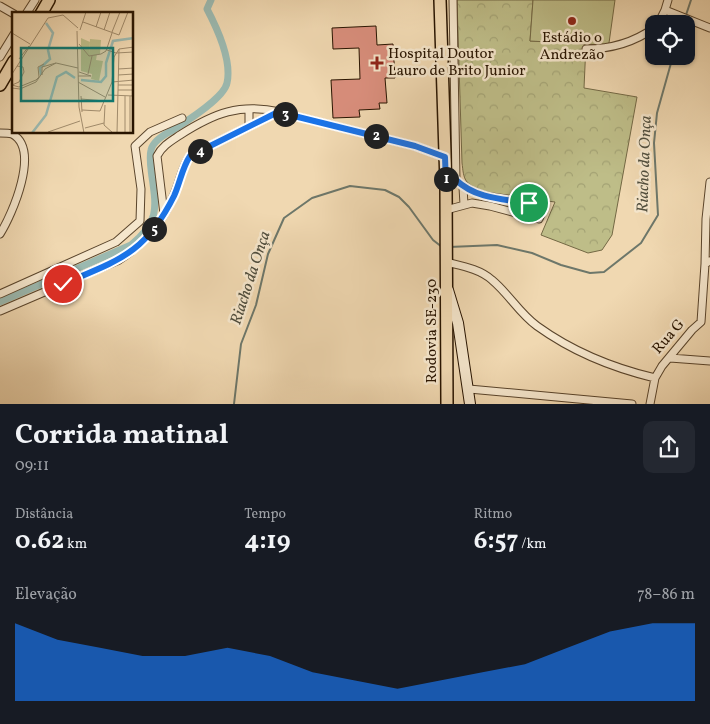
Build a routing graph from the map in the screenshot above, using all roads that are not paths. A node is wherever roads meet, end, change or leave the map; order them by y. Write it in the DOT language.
graph roads {
  1 [pos="35,0"];
  2 [pos="49,0"];
  3 [pos="440,0"];
  4 [pos="453,0"];
  5 [pos="668,0"];
  6 [pos="0,6"];
  7 [pos="665,10"];
  8 [pos="27,12"];
  9 [pos="42,12"];
  10 [pos="12,13"];
  11 [pos="662,15"];
  12 [pos="710,28"];
  13 [pos="645,34"];
  14 [pos="12,37"];
  15 [pos="586,50"];
  16 [pos="0,57"];
  17 [pos="12,64"];
  18 [pos="0,85"];
  19 [pos="249,109"];
  20 [pos="286,114"];
  21 [pos="182,118"];
  22 [pos="249,126"];
  23 [pos="0,133"];
  24 [pos="445,157"];
  25 [pos="451,182"];
  26 [pos="710,182"];
  27 [pos="463,187"];
  28 [pos="464,205"];
  29 [pos="446,210"];
  30 [pos="164,214"];
  31 [pos="0,234"];
  32 [pos="446,260"];
  33 [pos="707,262"];
  34 [pos="446,285"];
  35 [pos="0,294"];
  36 [pos="0,311"];
  37 [pos="670,358"];
  38 [pos="710,361"];
  39 [pos="655,378"];
  40 [pos="469,389"];
  41 [pos="447,404"];
  42 [pos="470,404"];
  43 [pos="632,404"];
  44 [pos="650,404"];
  1 -- 8 [label="street"];
  2 -- 9 [label="main road"];
  3 -- 24 [label="main road, Rodovia SE-230"];
  4 -- 25 [label="street"];
  5 -- 7 [label="street"];
  6 -- 10 [label="street"];
  7 -- 11 [label="street"];
  7 -- 12 [label="street"];
  13 -- 15 [label="street"];
  14 -- 16 [label="street"];
  17 -- 18 [label="main road"];
  19 -- 20 [label="street"];
  19 -- 22 [label="street"];
  19 -- 30 [label="street"];
  20 -- 22 [label="street"];
  20 -- 24 [label="street"];
  21 -- 35 [label="street"];
  22 -- 30 [label="street"];
  23 -- 31 [label="street"];
  24 -- 25 [label="main road, Rodovia SE-230"];
  25 -- 27 [label="street"];
  25 -- 29 [label="main road, Rodovia SE-230"];
  26 -- 33 [label="street, Rua G"];
  27 -- 28 [label="street"];
  27 -- 28 [label="street"];
  28 -- 29 [label="street"];
  29 -- 32 [label="main road, Rodovia SE-230"];
  30 -- 36 [label="street"];
  32 -- 34 [label="main road, Rodovia SE-230"];
  32 -- 39 [label="street"];
  33 -- 37 [label="street, Rua G"];
  34 -- 40 [label="street"];
  34 -- 41 [label="main road, Rodovia SE-230"];
  37 -- 38 [label="street"];
  37 -- 39 [label="street, Rua G"];
  39 -- 44 [label="street, Rua G"];
  40 -- 42 [label="street"];
  40 -- 43 [label="street"];
}
